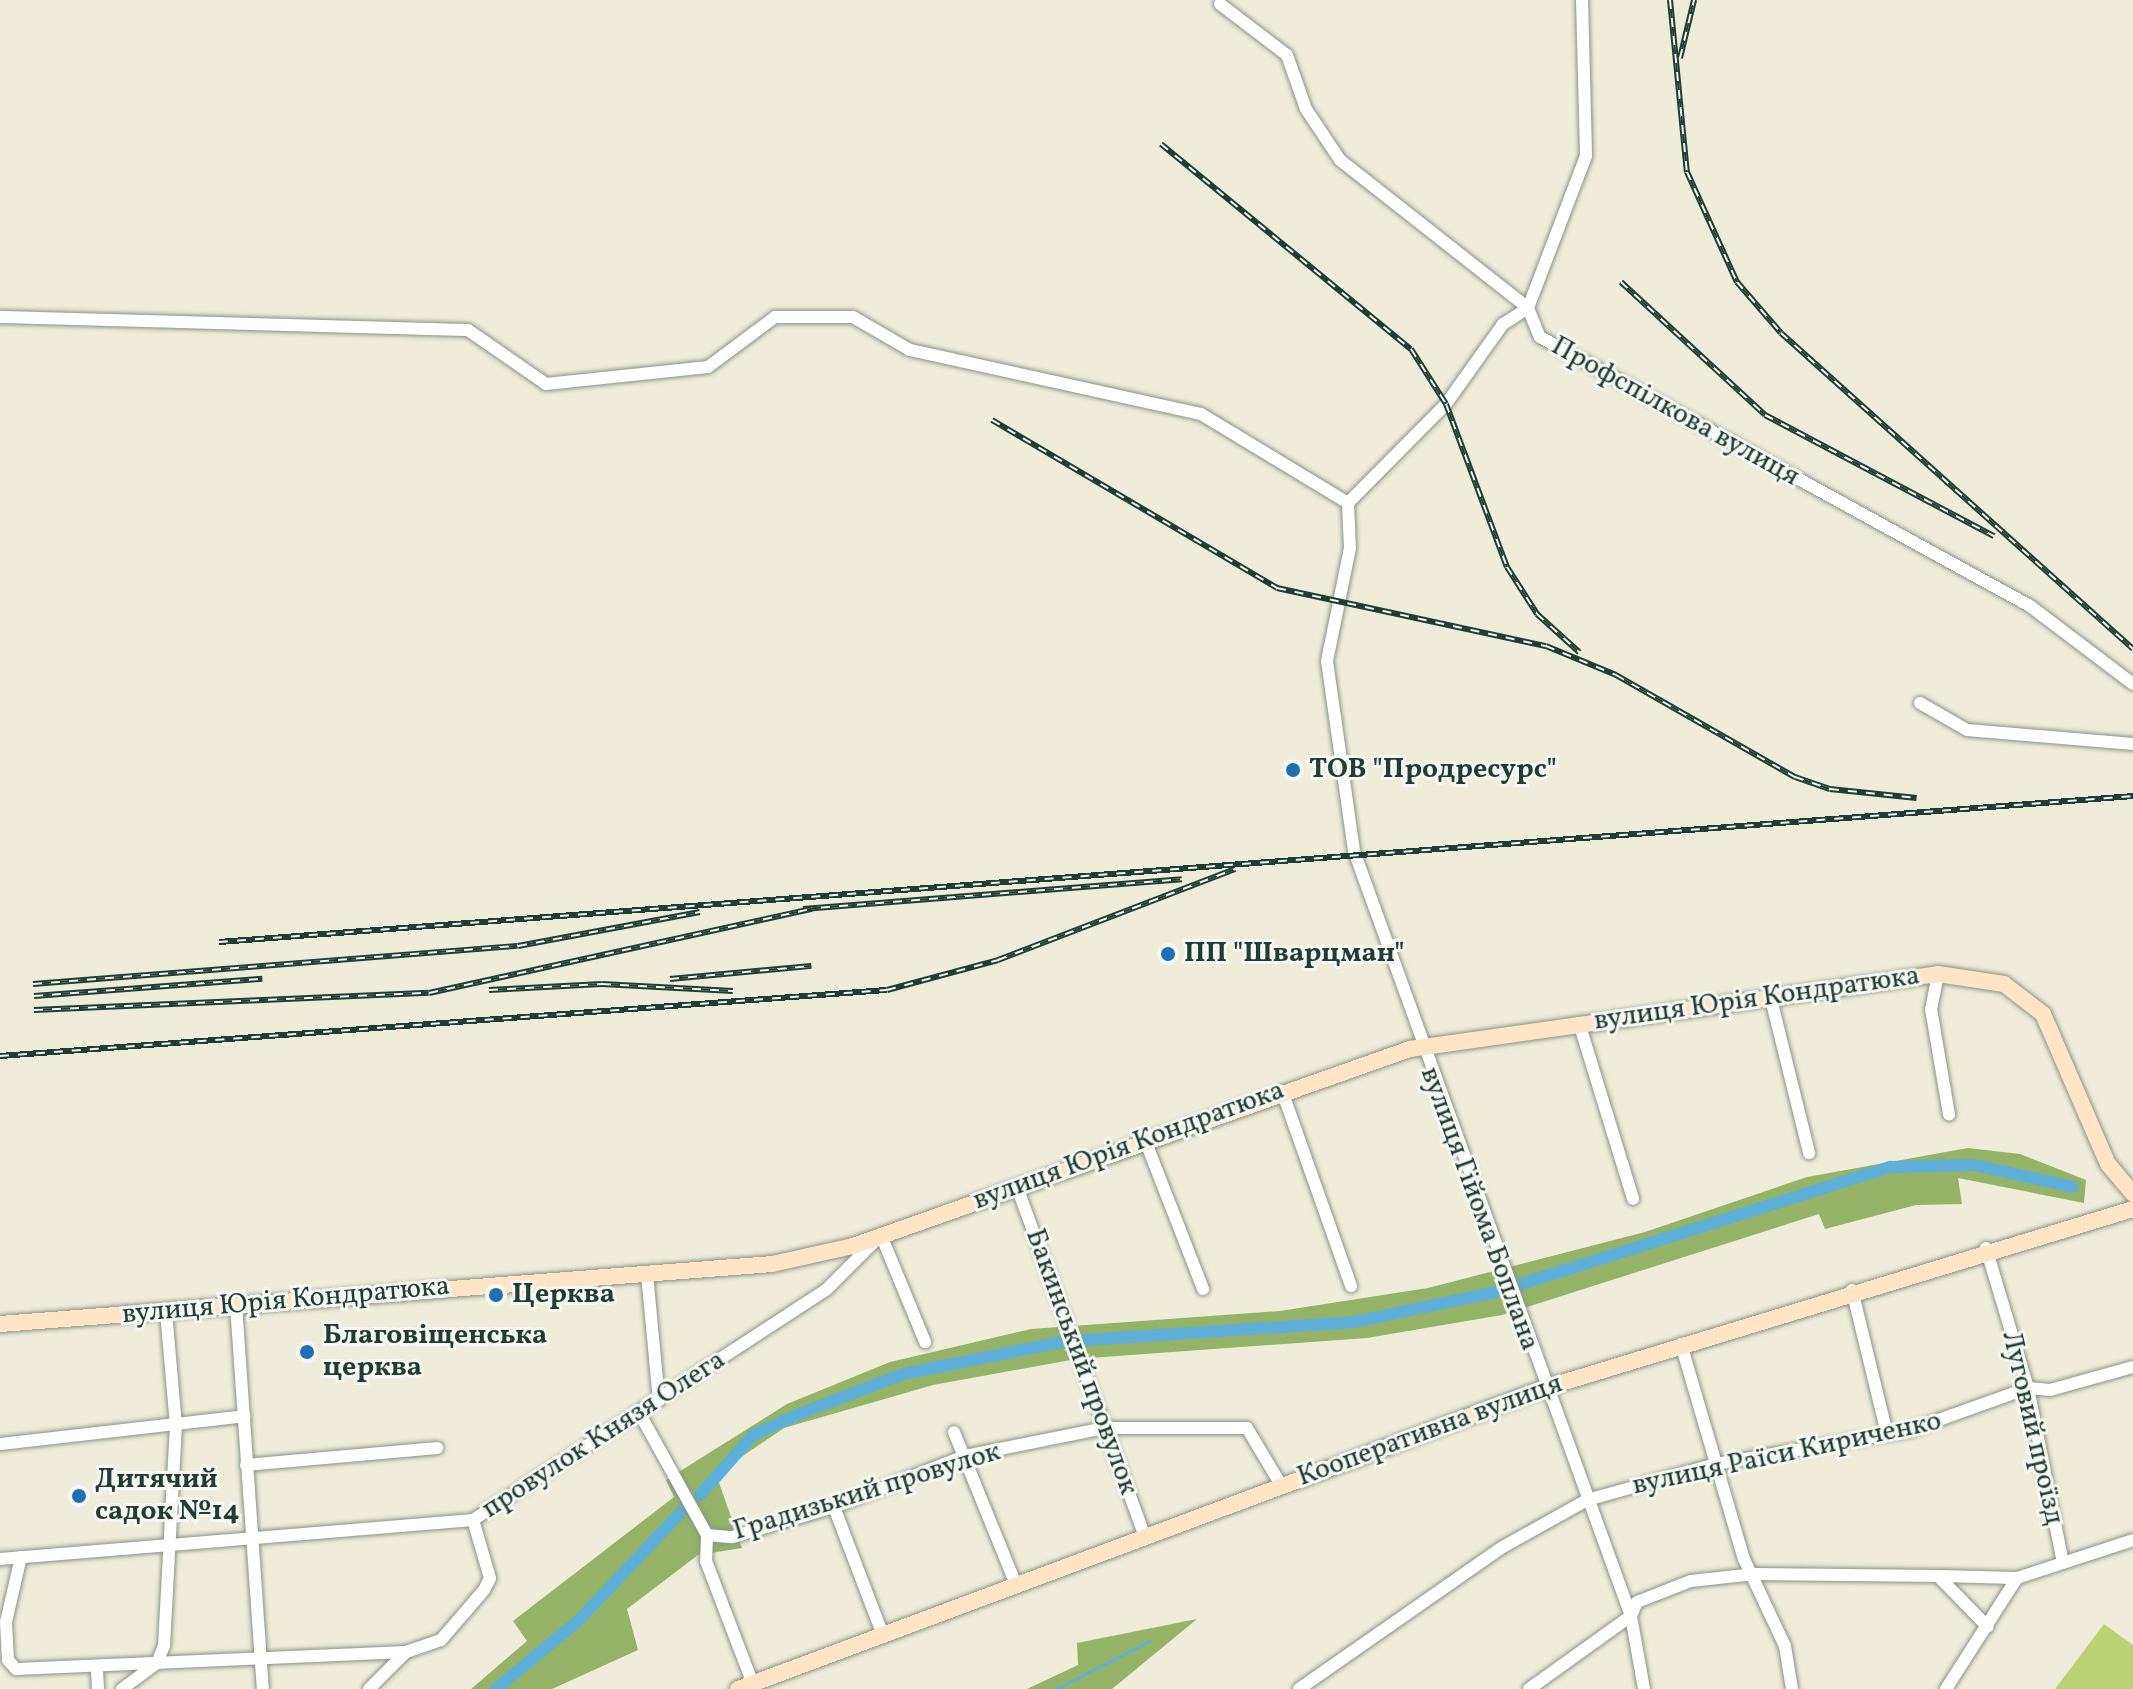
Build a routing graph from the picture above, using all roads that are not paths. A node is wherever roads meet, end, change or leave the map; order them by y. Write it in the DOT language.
graph roads {
  1 [pos="1582,0"];
  2 [pos="1220,4"];
  3 [pos="1528,308"];
  4 [pos="0,317"];
  5 [pos="1348,503"];
  6 [pos="2133,684"];
  7 [pos="1920,703"];
  8 [pos="2133,744"];
  9 [pos="1938,974"];
  10 [pos="1770,995"];
  11 [pos="1579,1023"];
  12 [pos="1419,1047"];
  13 [pos="1282,1091"];
  14 [pos="1949,1114"];
  15 [pos="1145,1140"];
  16 [pos="1809,1153"];
  17 [pos="2117,1179"];
  18 [pos="1017,1187"];
  19 [pos="2133,1194"];
  20 [pos="1633,1199"];
  21 [pos="2133,1209"];
  22 [pos="2109,1213"];
  23 [pos="881,1235"];
  24 [pos="1986,1248"];
  25 [pos="647,1274"];
  26 [pos="1351,1286"];
  27 [pos="1203,1289"];
  28 [pos="1852,1290"];
  29 [pos="236,1305"];
  30 [pos="166,1312"];
  31 [pos="0,1324"];
  32 [pos="925,1342"];
  33 [pos="1681,1344"];
  34 [pos="2133,1367"];
  35 [pos="1545,1388"];
  36 [pos="2028,1388"];
  37 [pos="659,1400"];
  38 [pos="244,1416"];
  39 [pos="641,1416"];
  40 [pos="176,1426"];
  41 [pos="1105,1428"];
  42 [pos="1886,1430"];
  43 [pos="954,1432"];
  44 [pos="0,1444"];
  45 [pos="437,1448"];
  46 [pos="965,1456"];
  47 [pos="1716,1464"];
  48 [pos="246,1465"];
  49 [pos="1281,1485"];
  50 [pos="1587,1500"];
  51 [pos="834,1507"];
  52 [pos="473,1520"];
  53 [pos="707,1535"];
  54 [pos="1145,1536"];
  55 [pos="250,1539"];
  56 [pos="2133,1540"];
  57 [pos="165,1545"];
  58 [pos="21,1557"];
  59 [pos="0,1559"];
  60 [pos="2063,1563"];
  61 [pos="1755,1574"];
  62 [pos="1938,1576"];
  63 [pos="2017,1578"];
  64 [pos="1016,1585"];
  65 [pos="1631,1616"];
  66 [pos="1988,1627"];
  67 [pos="883,1635"];
  68 [pos="406,1652"];
  69 [pos="260,1657"];
  70 [pos="157,1663"];
  71 [pos="97,1670"];
  72 [pos="746,1686"];
  73 [pos="98,1689"];
  74 [pos="122,1689"];
  75 [pos="263,1689"];
  76 [pos="369,1689"];
  77 [pos="1299,1689"];
  78 [pos="1529,1689"];
  79 [pos="1644,1689"];
  80 [pos="1792,1689"];
  81 [pos="1946,1689"];
  1 -- 3 [label="street"];
  2 -- 3 [label="street, Профспілкова вулиця"];
  3 -- 5 [label="street"];
  3 -- 6 [label="street, Профспілкова вулиця"];
  4 -- 5 [label="street"];
  5 -- 12 [label="street, вулиця Гійома Боплана"];
  7 -- 8 [label="street"];
  9 -- 10 [label="street, вулиця Юрія Кондратюка"];
  9 -- 14 [label="street"];
  9 -- 17 [label="street, вулиця Юрія Кондратюка"];
  10 -- 11 [label="street, вулиця Юрія Кондратюка"];
  10 -- 16 [label="street"];
  11 -- 12 [label="street, вулиця Юрія Кондратюка"];
  11 -- 20 [label="street"];
  12 -- 13 [label="street, вулиця Юрія Кондратюка"];
  12 -- 35 [label="street, вулиця Гійома Боплана"];
  13 -- 15 [label="street, вулиця Юрія Кондратюка"];
  13 -- 26 [label="street"];
  15 -- 18 [label="street, вулиця Юрія Кондратюка"];
  15 -- 27 [label="street"];
  17 -- 19 [label="street, вулиця Юрія Кондратюка"];
  17 -- 22 [label="street"];
  18 -- 23 [label="street, вулиця Юрія Кондратюка"];
  18 -- 41 [label="street, Бакинський провулок"];
  21 -- 22 [label="street, Кооперативна вулиця"];
  22 -- 24 [label="street, Кооперативна вулиця"];
  23 -- 25 [label="street, вулиця Юрія Кондратюка"];
  23 -- 32 [label="street"];
  23 -- 37 [label="street, провулок Князя Олега"];
  24 -- 28 [label="street, Кооперативна вулиця"];
  24 -- 36 [label="street, Луговий проїзд"];
  25 -- 29 [label="street, вулиця Юрія Кондратюка"];
  25 -- 37 [label="street"];
  28 -- 33 [label="street, Кооперативна вулиця"];
  28 -- 42 [label="street"];
  29 -- 30 [label="street, вулиця Юрія Кондратюка"];
  29 -- 38 [label="street"];
  30 -- 31 [label="street, вулиця Юрія Кондратюка"];
  30 -- 40 [label="street"];
  33 -- 35 [label="street, Кооперативна вулиця"];
  33 -- 47 [label="street"];
  34 -- 36 [label="street, вулиця Раїси Кириченко"];
  35 -- 49 [label="street, Кооперативна вулиця"];
  35 -- 50 [label="street, вулиця Гійома Боплана"];
  36 -- 42 [label="street, вулиця Раїси Кириченко"];
  36 -- 60 [label="street, Луговий проїзд"];
  37 -- 39 [label="street, провулок Князя Олега"];
  38 -- 40 [label="street"];
  38 -- 48 [label="street"];
  39 -- 52 [label="street, провулок Князя Олега"];
  39 -- 53 [label="street"];
  40 -- 44 [label="street"];
  40 -- 57 [label="street"];
  41 -- 46 [label="street, Градизький провулок"];
  41 -- 49 [label="street, Градизький провулок"];
  41 -- 54 [label="street, Бакинський провулок"];
  42 -- 47 [label="street, вулиця Раїси Кириченко"];
  43 -- 46 [label="street"];
  45 -- 48 [label="street"];
  46 -- 51 [label="street, Градизький провулок"];
  46 -- 64 [label="street"];
  47 -- 50 [label="street, вулиця Раїси Кириченко"];
  47 -- 61 [label="street"];
  48 -- 55 [label="street"];
  49 -- 54 [label="street, Кооперативна вулиця"];
  50 -- 65 [label="street, вулиця Гійома Боплана"];
  50 -- 77 [label="street, вулиця Раїси Кириченко"];
  51 -- 53 [label="street, Градизький провулок"];
  51 -- 67 [label="street"];
  52 -- 55 [label="street, провулок Князя Олега"];
  52 -- 68 [label="street"];
  53 -- 72 [label="street"];
  54 -- 64 [label="street, Кооперативна вулиця"];
  55 -- 57 [label="street, провулок Князя Олега"];
  55 -- 69 [label="street"];
  56 -- 60 [label="street"];
  57 -- 58 [label="street, провулок Князя Олега"];
  57 -- 70 [label="street"];
  58 -- 59 [label="street, провулок Князя Олега"];
  58 -- 71 [label="street"];
  60 -- 63 [label="street"];
  61 -- 62 [label="street"];
  61 -- 65 [label="street"];
  61 -- 80 [label="street"];
  62 -- 63 [label="street"];
  62 -- 66 [label="street"];
  63 -- 66 [label="street"];
  64 -- 67 [label="street, Кооперативна вулиця"];
  65 -- 78 [label="street"];
  65 -- 79 [label="street, вулиця Гійома Боплана"];
  66 -- 81 [label="street"];
  67 -- 72 [label="street, Кооперативна вулиця"];
  68 -- 69 [label="street"];
  68 -- 76 [label="street"];
  69 -- 70 [label="street"];
  69 -- 75 [label="street"];
  70 -- 71 [label="street"];
  70 -- 74 [label="street"];
  71 -- 73 [label="street"];
}
